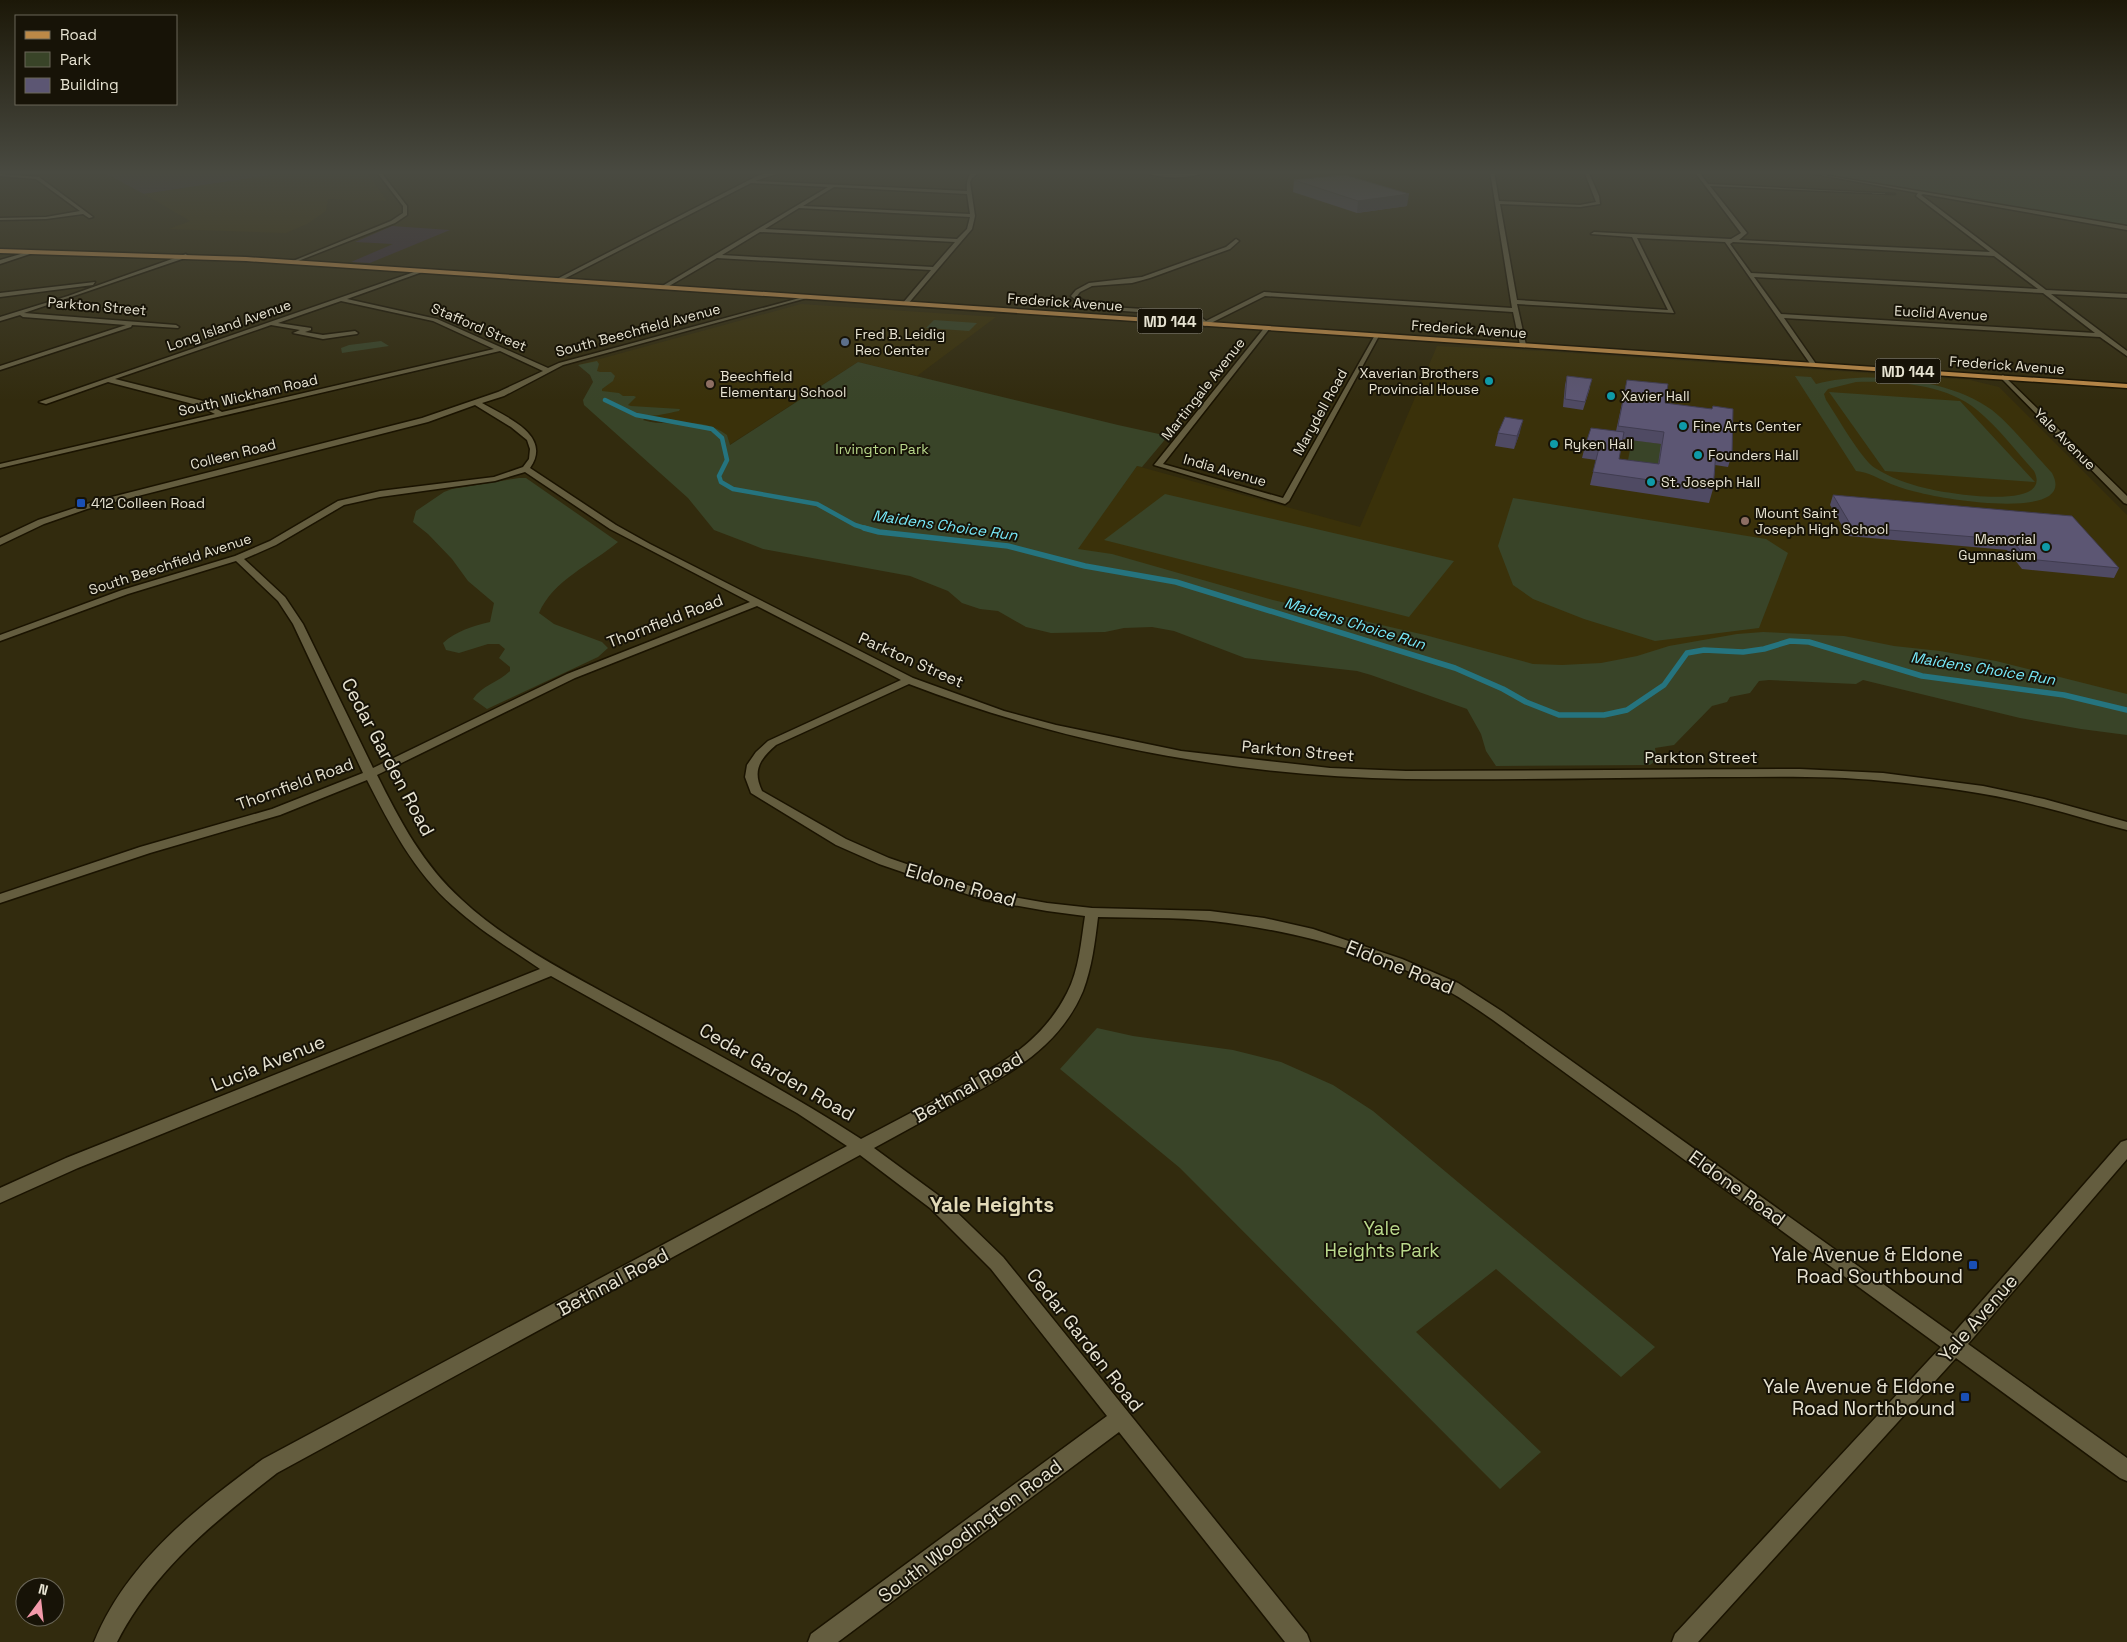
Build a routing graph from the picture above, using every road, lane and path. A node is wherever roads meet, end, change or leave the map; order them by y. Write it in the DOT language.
graph roads {
  1 [pos="330,248"];
  2 [pos="621,248"];
  3 [pos="730,248"];
  4 [pos="953,248"];
  5 [pos="1228,248"];
  6 [pos="1505,248"];
  7 [pos="1640,248"];
  8 [pos="1731,248"];
  9 [pos="1864,248"];
  10 [pos="1987,248"];
  11 [pos="0,251"];
  12 [pos="33,252"];
  13 [pos="1995,254"];
  14 [pos="186,256"];
  15 [pos="716,256"];
  16 [pos="0,262"];
  17 [pos="295,262"];
  18 [pos="935,269"];
  19 [pos="422,271"];
  20 [pos="1750,275"];
  21 [pos="118,280"];
  22 [pos="558,280"];
  23 [pos="662,288"];
  24 [pos="2044,292"];
  25 [pos="0,295"];
  26 [pos="2127,296"];
  27 [pos="805,297"];
  28 [pos="340,299"];
  29 [pos="1514,302"];
  30 [pos="905,304"];
  31 [pos="1515,310"];
  32 [pos="16,314"];
  33 [pos="1779,316"];
  34 [pos="0,319"];
  35 [pos="271,323"];
  36 [pos="136,324"];
  37 [pos="1205,324"];
  38 [pos="176,327"];
  39 [pos="1266,328"];
  40 [pos="356,333"];
  41 [pos="1378,335"];
  42 [pos="2102,335"];
  43 [pos="1523,345"];
  44 [pos="502,349"];
  45 [pos="2127,354"];
  46 [pos="1813,364"];
  47 [pos="0,368"];
  48 [pos="547,370"];
  49 [pos="2003,377"];
  50 [pos="109,380"];
  51 [pos="2127,386"];
  52 [pos="43,402"];
  53 [pos="477,403"];
  54 [pos="221,414"];
  55 [pos="1158,465"];
  56 [pos="0,466"];
  57 [pos="526,469"];
  58 [pos="1285,501"];
  59 [pos="2127,501"];
  60 [pos="0,542"];
  61 [pos="238,558"];
  62 [pos="757,603"];
  63 [pos="0,638"];
  64 [pos="909,680"];
  65 [pos="370,774"];
  66 [pos="2127,826"];
  67 [pos="0,898"];
  68 [pos="1092,912"];
  69 [pos="552,970"];
  70 [pos="862,1147"];
  71 [pos="2127,1147"];
  72 [pos="0,1196"];
  73 [pos="1955,1345"];
  74 [pos="1120,1419"];
  75 [pos="2127,1471"];
  76 [pos="104,1642"];
  77 [pos="819,1642"];
  78 [pos="1299,1642"];
  79 [pos="1683,1642"];
  1 -- 17 [label="street"];
  2 -- 22 [label="street"];
  3 -- 15 [label="street"];
  4 -- 18 [label="street"];
  5 -- 37 [label="street"];
  6 -- 29 [label="street"];
  7 -- 29 [label="street"];
  8 -- 20 [label="street"];
  9 -- 13 [label="street"];
  10 -- 13 [label="street"];
  11 -- 12 [label="main road, Frederick Avenue / MD 144"];
  12 -- 14 [label="main road, Frederick Avenue / MD 144"];
  12 -- 16 [label="street"];
  13 -- 24 [label="street"];
  14 -- 17 [label="main road, Frederick Avenue / MD 144"];
  14 -- 21 [label="street"];
  15 -- 18 [label="street"];
  15 -- 23 [label="street"];
  17 -- 19 [label="main road, Frederick Avenue / MD 144"];
  18 -- 30 [label="street"];
  19 -- 22 [label="main road, Frederick Avenue / MD 144"];
  19 -- 28 [label="street, Long Island Avenue"];
  20 -- 24 [label="street"];
  20 -- 33 [label="street"];
  21 -- 25 [label="street"];
  21 -- 32 [label="street"];
  22 -- 23 [label="main road, Frederick Avenue / MD 144"];
  23 -- 27 [label="main road, Frederick Avenue / MD 144"];
  24 -- 26 [label="street"];
  24 -- 42 [label="street"];
  27 -- 30 [label="main road, Frederick Avenue / MD 144"];
  27 -- 48 [label="street, South Beechfield Avenue"];
  28 -- 35 [label="street, Long Island Avenue"];
  28 -- 44 [label="street, Stafford Street"];
  29 -- 31 [label="street"];
  30 -- 37 [label="main road, Frederick Avenue / MD 144"];
  31 -- 37 [label="street, Martingale Avenue"];
  31 -- 43 [label="street"];
  32 -- 34 [label="street"];
  32 -- 36 [label="street, Parkton Street"];
  33 -- 42 [label="street, Euclid Avenue"];
  33 -- 46 [label="street"];
  35 -- 40 [label="street"];
  35 -- 50 [label="street, Long Island Avenue"];
  36 -- 38 [label="street, Parkton Street"];
  36 -- 47 [label="street"];
  37 -- 39 [label="main road, Frederick Avenue / MD 144"];
  39 -- 41 [label="main road, Frederick Avenue / MD 144"];
  39 -- 55 [label="street, Martingale Avenue"];
  41 -- 43 [label="main road, Frederick Avenue / MD 144"];
  41 -- 58 [label="street, Marydell Road"];
  42 -- 45 [label="street"];
  43 -- 46 [label="main road, Frederick Avenue / MD 144"];
  44 -- 48 [label="street, Stafford Street"];
  44 -- 54 [label="street, South Wickham Road"];
  46 -- 49 [label="main road, Frederick Avenue / MD 144"];
  48 -- 53 [label="street, South Beechfield Avenue"];
  49 -- 51 [label="main road, Frederick Avenue / MD 144"];
  49 -- 59 [label="street, Yale Avenue"];
  50 -- 52 [label="street, Long Island Avenue"];
  50 -- 54 [label="street"];
  53 -- 57 [label="street"];
  53 -- 60 [label="street, Colleen Road"];
  54 -- 56 [label="street, South Wickham Road"];
  55 -- 58 [label="street, India Avenue"];
  57 -- 61 [label="street, South Beechfield Avenue"];
  57 -- 62 [label="street, Parkton Street"];
  61 -- 63 [label="street, South Beechfield Avenue"];
  61 -- 65 [label="street, Cedar Garden Road"];
  62 -- 64 [label="street, Parkton Street"];
  62 -- 65 [label="street, Thornfield Road"];
  64 -- 66 [label="street, Parkton Street"];
  64 -- 68 [label="street, Eldone Road"];
  65 -- 67 [label="street, Thornfield Road"];
  65 -- 69 [label="street, Cedar Garden Road"];
  68 -- 70 [label="street, Bethnal Road"];
  68 -- 73 [label="street, Eldone Road"];
  69 -- 70 [label="street, Cedar Garden Road"];
  69 -- 72 [label="street, Lucia Avenue"];
  70 -- 74 [label="street, Cedar Garden Road"];
  70 -- 76 [label="street, Bethnal Road"];
  71 -- 73 [label="street, Yale Avenue"];
  73 -- 75 [label="street, Eldone Road"];
  73 -- 79 [label="street, Yale Avenue"];
  74 -- 77 [label="street, South Woodington Road"];
  74 -- 78 [label="street, Cedar Garden Road"];
}
